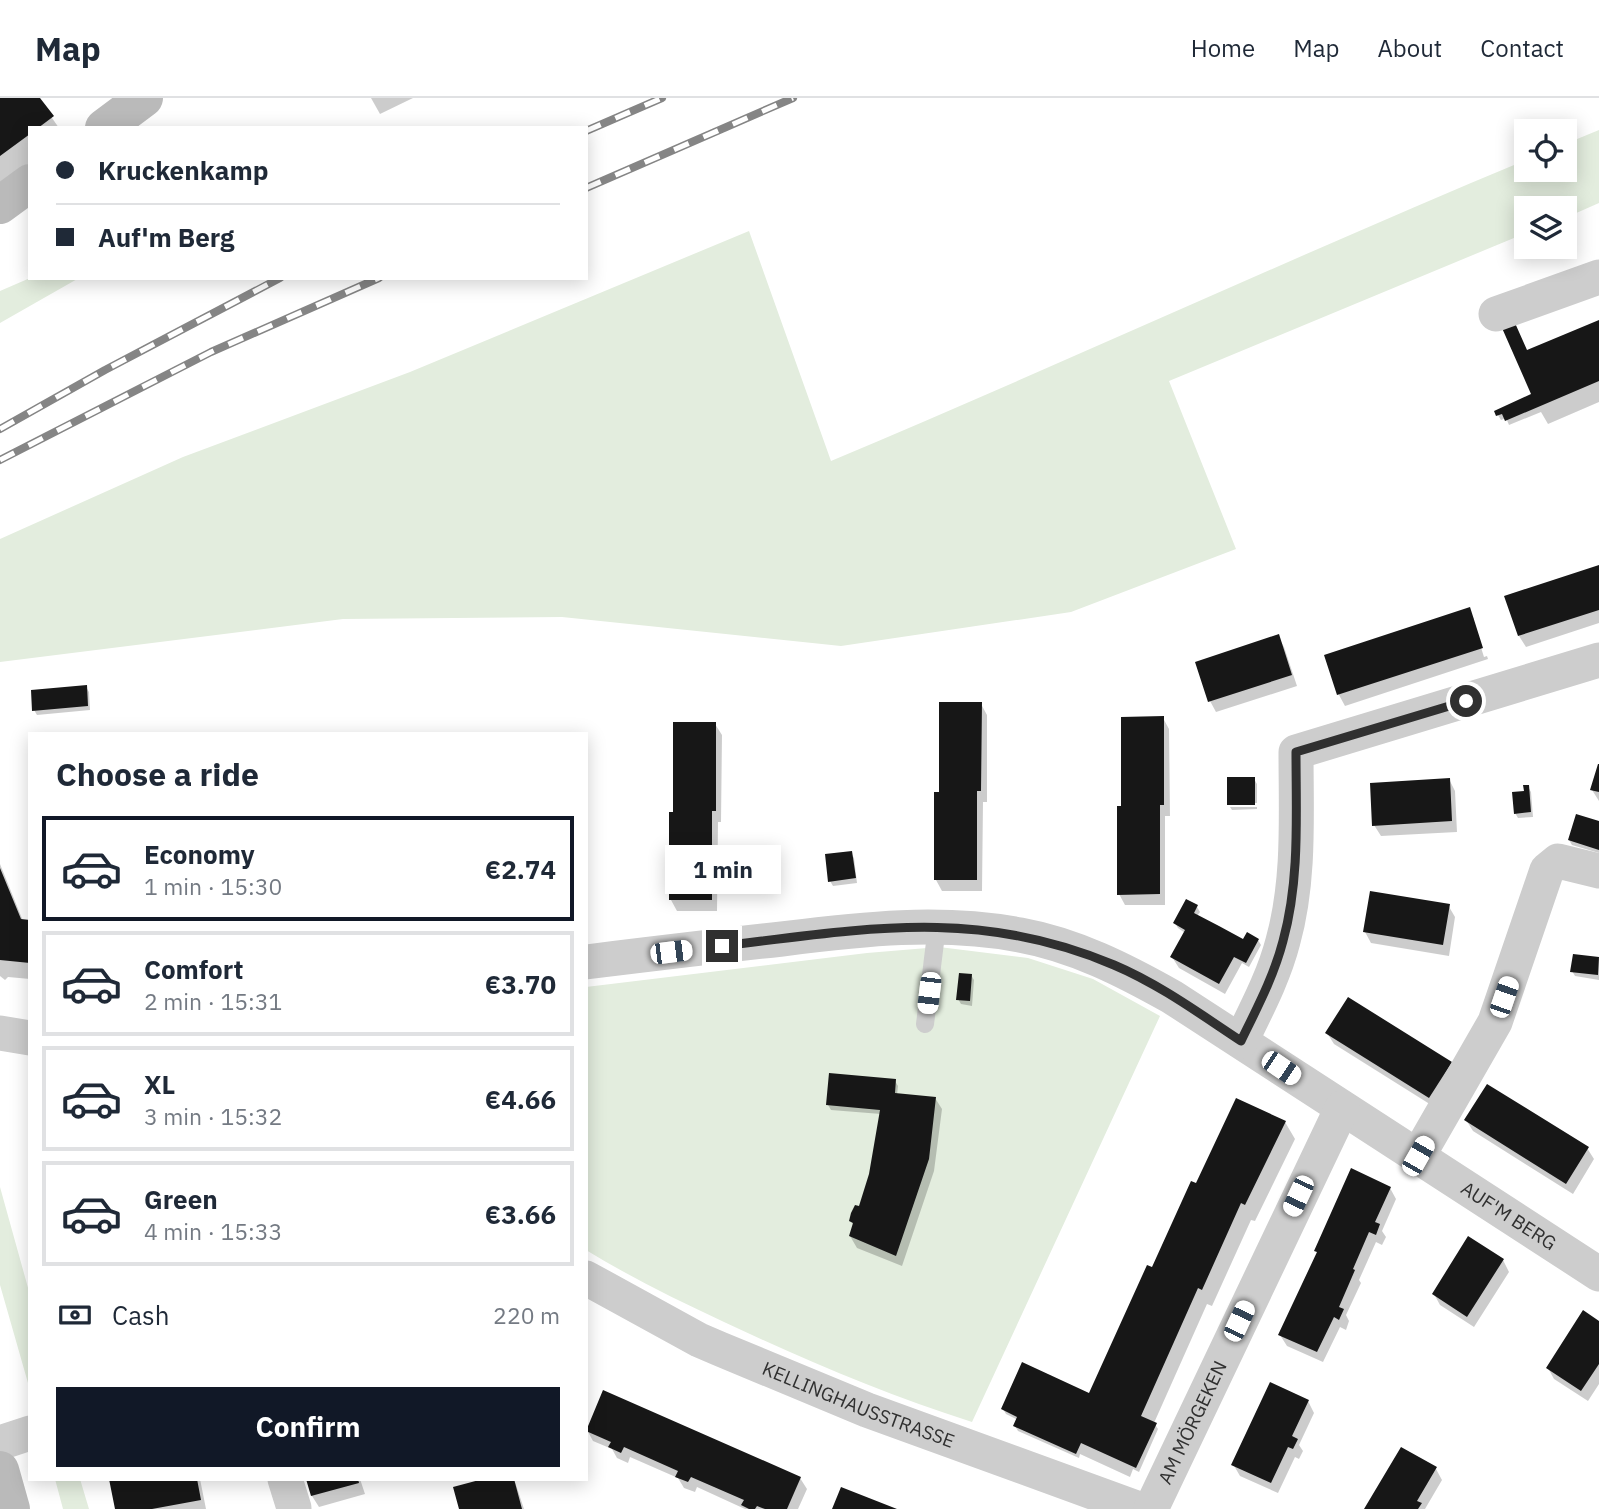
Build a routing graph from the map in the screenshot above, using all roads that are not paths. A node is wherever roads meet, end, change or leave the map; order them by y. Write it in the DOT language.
graph roads {
  1 [pos="144,98"];
  2 [pos="107,126"];
  3 [pos="28,184"];
  4 [pos="0,205"];
  5 [pos="1599,277"];
  6 [pos="1496,314"];
  7 [pos="1599,660"];
  8 [pos="1599,871"];
  9 [pos="937,926"];
  10 [pos="588,962"];
  11 [pos="925,1024"];
  12 [pos="0,1033"];
  13 [pos="28,1038"];
  14 [pos="1241,1041"];
  15 [pos="1342,1108"];
  16 [pos="1418,1156"];
  17 [pos="1599,1274"];
  18 [pos="588,1279"];
  19 [pos="28,1434"];
  20 [pos="0,1443"];
  21 [pos="0,1470"];
  22 [pos="11,1509"];
  23 [pos="1139,1509"];
  24 [pos="1151,1509"];
  1 -- 2 [label="main road"];
  3 -- 4 [label="main road"];
  5 -- 6 [label="street"];
  7 -- 14 [label="street"];
  8 -- 16 [label="street"];
  9 -- 10 [label="street, AUF'M BERG"];
  9 -- 11 [label="lane"];
  9 -- 14 [label="street, AUF'M BERG"];
  12 -- 13 [label="street"];
  14 -- 15 [label="street, AUF'M BERG"];
  15 -- 16 [label="street, AUF'M BERG"];
  15 -- 24 [label="street, AM MÖRGEKEN"];
  16 -- 17 [label="street, AUF'M BERG"];
  18 -- 23 [label="street, KELLINGHAUSSTRASSE"];
  19 -- 20 [label="street"];
  21 -- 22 [label="main road"];
}
